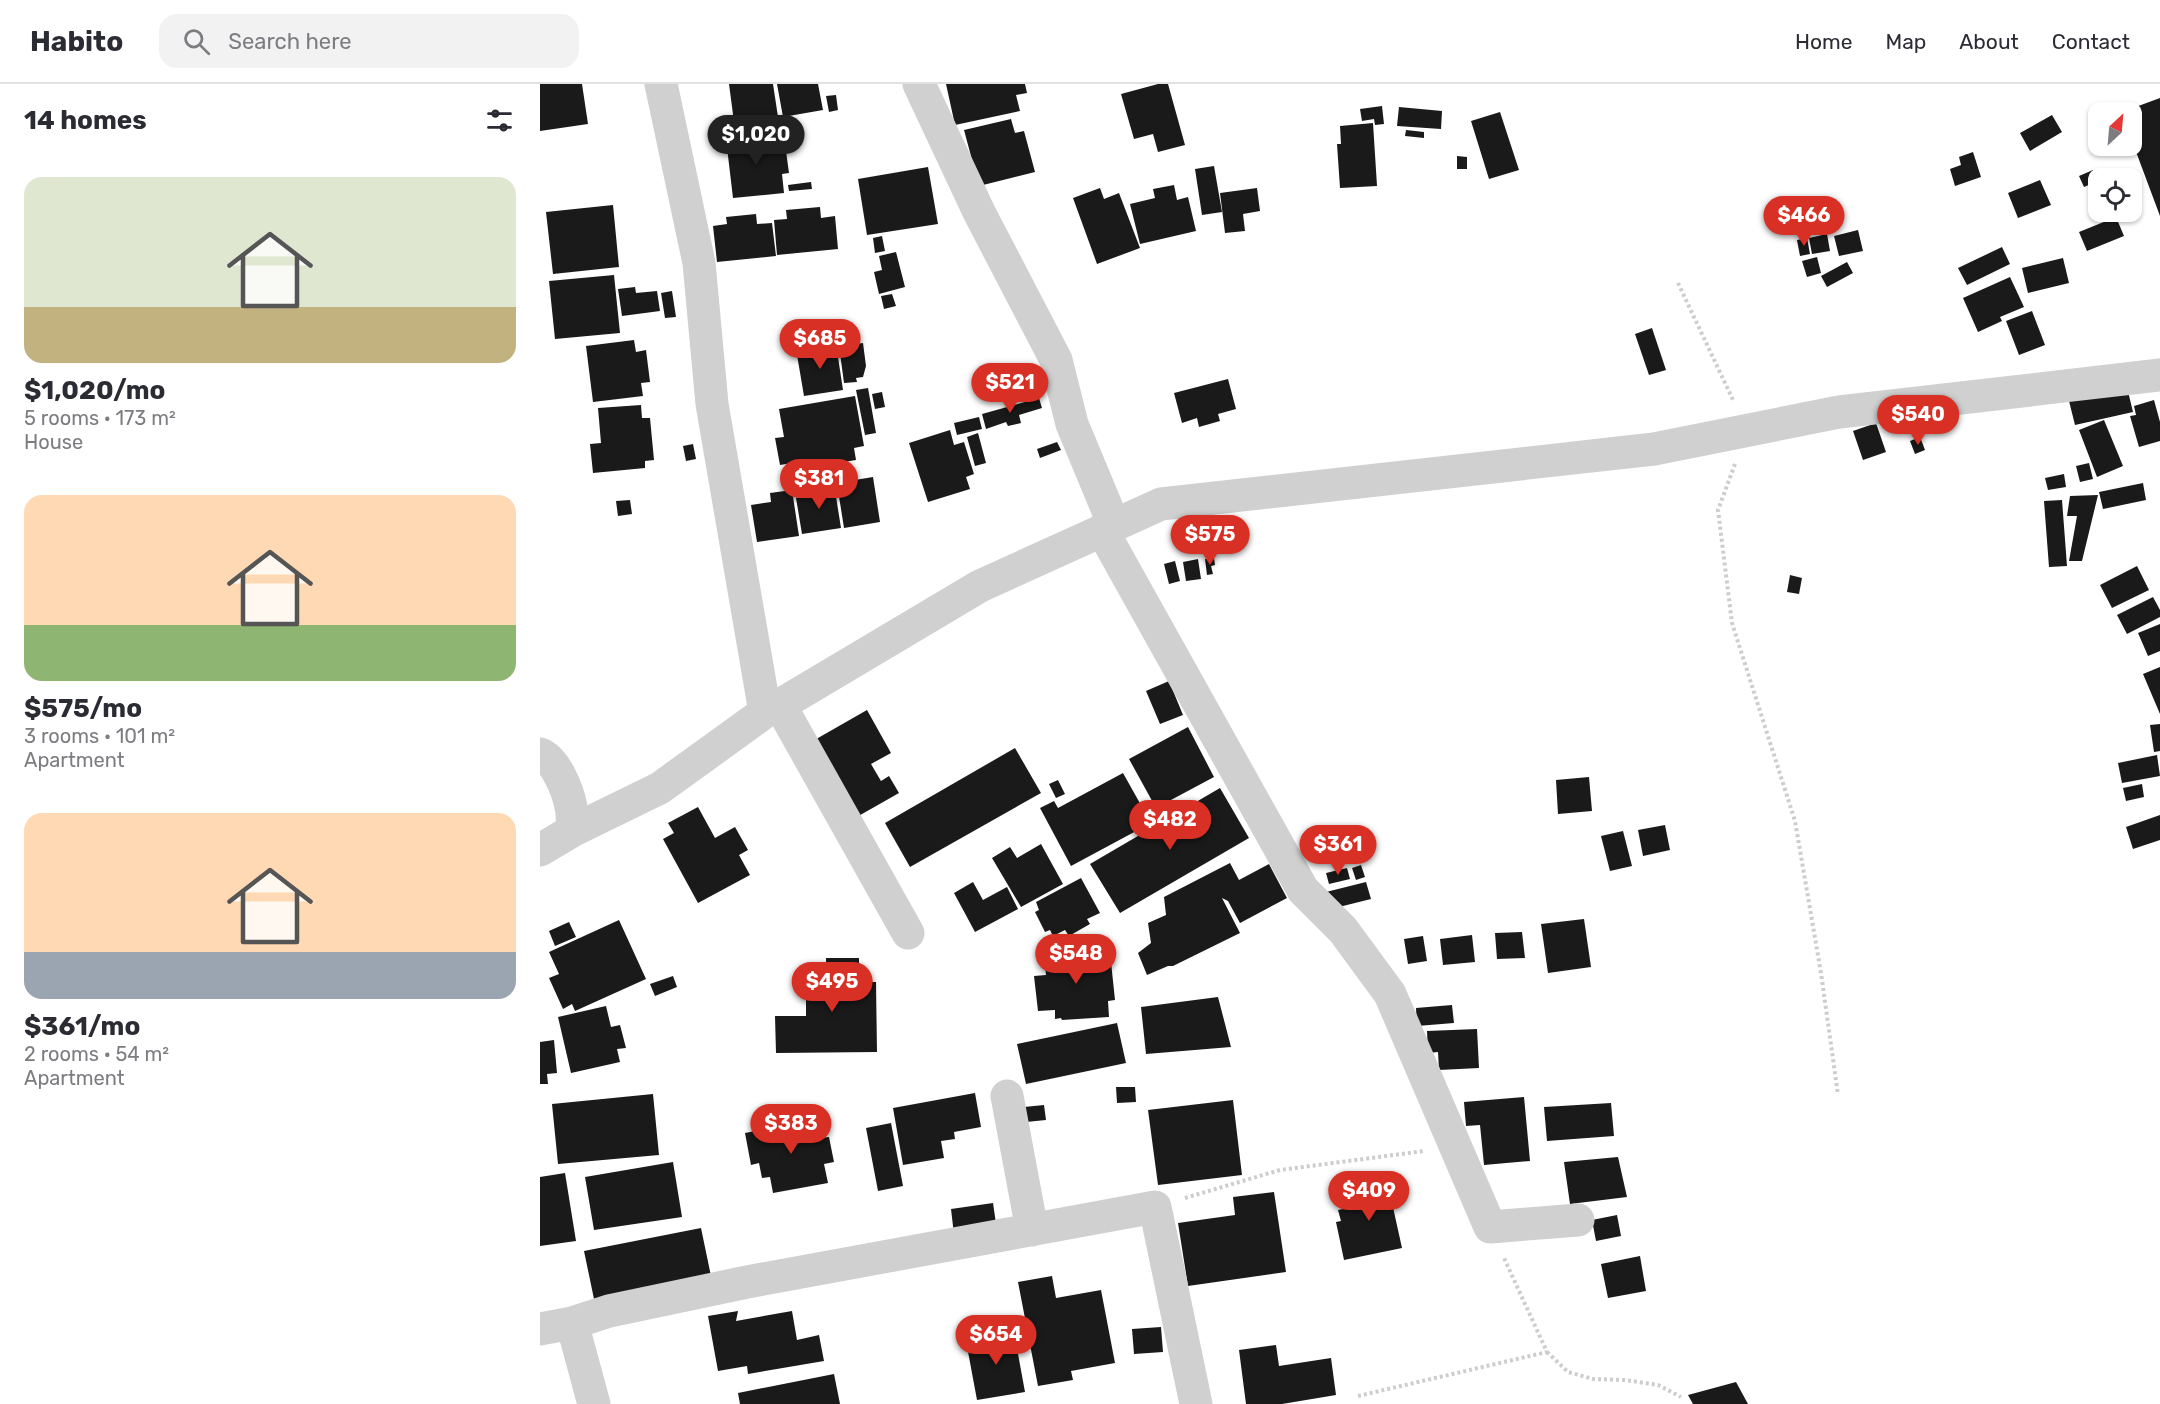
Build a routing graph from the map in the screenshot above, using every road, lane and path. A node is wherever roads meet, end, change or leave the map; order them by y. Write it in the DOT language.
graph roads {
  1 [pos="661,84"];
  2 [pos="919,84"];
  3 [pos="1678,283"];
  4 [pos="2160,375"];
  5 [pos="1747,430"];
  6 [pos="1108,528"];
  7 [pos="540,754"];
  8 [pos="572,831"];
  9 [pos="540,850"];
  10 [pos="908,933"];
  11 [pos="1838,1095"];
  12 [pos="1007,1096"];
  13 [pos="1455,1146"];
  14 [pos="1155,1207"];
  15 [pos="1578,1220"];
  16 [pos="1490,1227"];
  17 [pos="1032,1230"];
  18 [pos="572,1323"];
  19 [pos="540,1329"];
  20 [pos="1547,1353"];
  21 [pos="1358,1396"];
  22 [pos="1681,1397"];
  23 [pos="594,1404"];
  24 [pos="1196,1404"];
  1 -- 8 [label="street"];
  2 -- 6 [label="street"];
  3 -- 5 [label="path"];
  4 -- 5 [label="street"];
  5 -- 6 [label="street"];
  5 -- 11 [label="path"];
  6 -- 10 [label="street"];
  6 -- 13 [label="street"];
  7 -- 8 [label="street"];
  8 -- 9 [label="street"];
  12 -- 17 [label="street"];
  13 -- 14 [label="path"];
  13 -- 16 [label="street"];
  14 -- 17 [label="street"];
  14 -- 24 [label="street"];
  15 -- 16 [label="street"];
  16 -- 20 [label="path"];
  17 -- 18 [label="street"];
  18 -- 19 [label="street"];
  18 -- 23 [label="street"];
  20 -- 21 [label="path"];
  20 -- 22 [label="path"];
}
